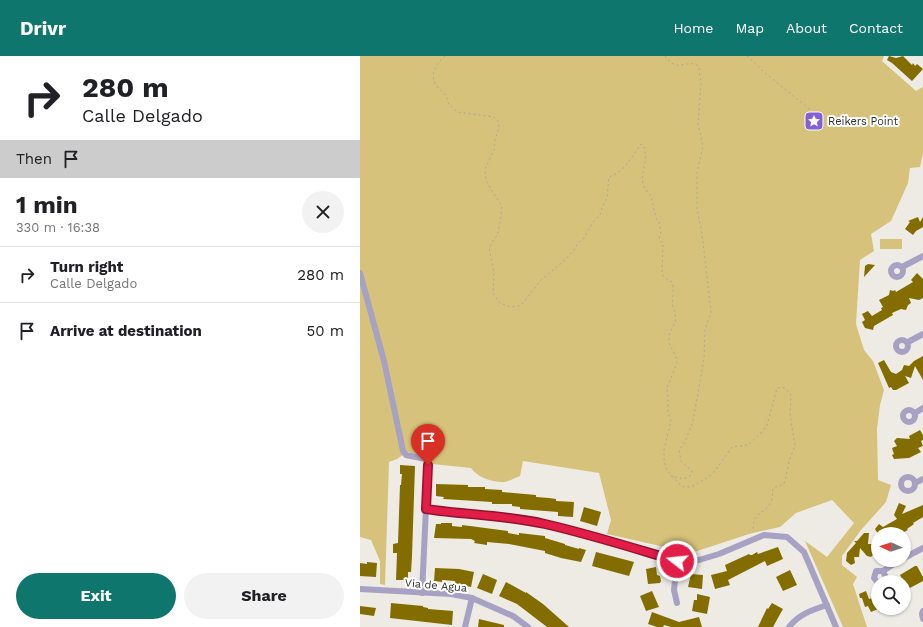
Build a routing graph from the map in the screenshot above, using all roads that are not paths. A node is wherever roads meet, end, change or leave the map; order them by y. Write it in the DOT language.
graph roads {
  1 [pos="923,256"];
  2 [pos="902,267"];
  3 [pos="360,273"];
  4 [pos="923,334"];
  5 [pos="908,342"];
  6 [pos="923,408"];
  7 [pos="915,412"];
  8 [pos="923,479"];
  9 [pos="915,483"];
  10 [pos="426,509"];
  11 [pos="923,548"];
  12 [pos="911,554"];
  13 [pos="677,561"];
  14 [pos="889,567"];
  15 [pos="883,571"];
  16 [pos="874,575"];
  17 [pos="886,575"];
  18 [pos="360,589"];
  19 [pos="422,593"];
  20 [pos="472,598"];
  21 [pos="677,604"];
  22 [pos="827,605"];
  23 [pos="923,611"];
  24 [pos="923,619"];
  25 [pos="465,627"];
  26 [pos="528,627"];
  27 [pos="789,627"];
  28 [pos="836,627"];
  1 -- 2 [label="street"];
  3 -- 10 [label="street"];
  4 -- 5 [label="street"];
  6 -- 7 [label="street"];
  8 -- 9 [label="street"];
  10 -- 13 [label="street"];
  10 -- 19 [label="street"];
  11 -- 12 [label="street"];
  13 -- 21 [label="street"];
  13 -- 22 [label="street"];
  14 -- 15 [label="street"];
  15 -- 16 [label="street"];
  15 -- 17 [label="street"];
  18 -- 19 [label="street, Via de Agua"];
  19 -- 20 [label="street, Via de Agua"];
  20 -- 25 [label="street"];
  20 -- 26 [label="street, Via de Agua"];
  22 -- 27 [label="street"];
  22 -- 28 [label="street"];
  23 -- 24 [label="street"];
}
